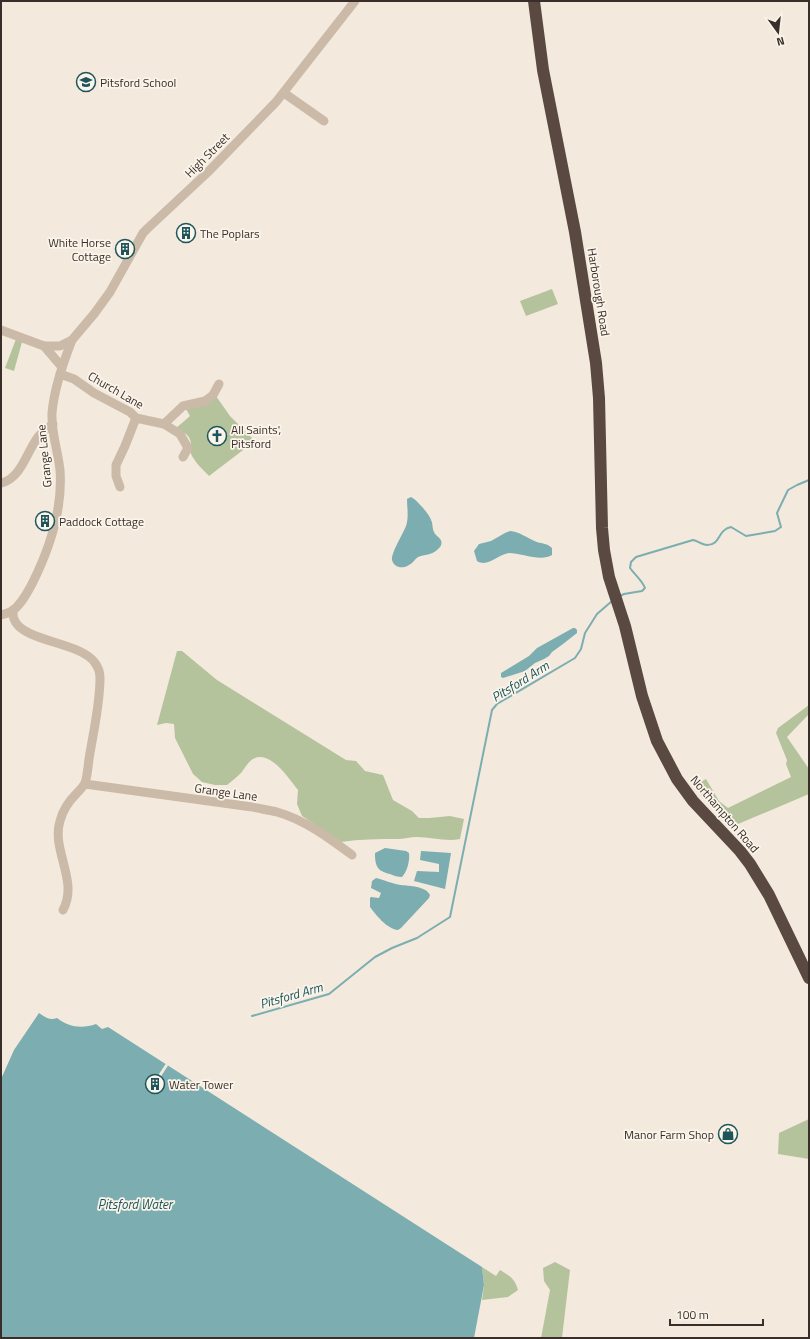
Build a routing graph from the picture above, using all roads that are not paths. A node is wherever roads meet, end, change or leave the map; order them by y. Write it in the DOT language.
graph roads {
  1 [pos="355,1"];
  2 [pos="534,1"];
  3 [pos="284,93"];
  4 [pos="324,121"];
  5 [pos="1,330"];
  6 [pos="72,340"];
  7 [pos="44,346"];
  8 [pos="61,371"];
  9 [pos="219,384"];
  10 [pos="136,418"];
  11 [pos="52,424"];
  12 [pos="164,424"];
  13 [pos="183,457"];
  14 [pos="1,483"];
  15 [pos="120,487"];
  16 [pos="13,610"];
  17 [pos="1,615"];
  18 [pos="622,617"];
  19 [pos="85,784"];
  20 [pos="352,855"];
  21 [pos="63,910"];
  22 [pos="809,978"];
  1 -- 3 [label="street, High Street"];
  2 -- 18 [label="highway, Harborough Road"];
  3 -- 4 [label="street"];
  3 -- 6 [label="street, High Street"];
  5 -- 7 [label="street"];
  6 -- 7 [label="street"];
  6 -- 8 [label="street, Grange Lane"];
  7 -- 8 [label="street"];
  8 -- 10 [label="street, Church Lane"];
  8 -- 11 [label="street, Grange Lane"];
  9 -- 12 [label="street"];
  10 -- 12 [label="street, Church Lane"];
  10 -- 15 [label="street"];
  11 -- 14 [label="street"];
  11 -- 16 [label="street, Grange Lane"];
  12 -- 13 [label="street, Church Lane"];
  16 -- 17 [label="street, Grange Lane"];
  16 -- 19 [label="street"];
  18 -- 22 [label="highway, Northampton Road"];
  19 -- 20 [label="street, Grange Lane"];
  19 -- 21 [label="street"];
}
